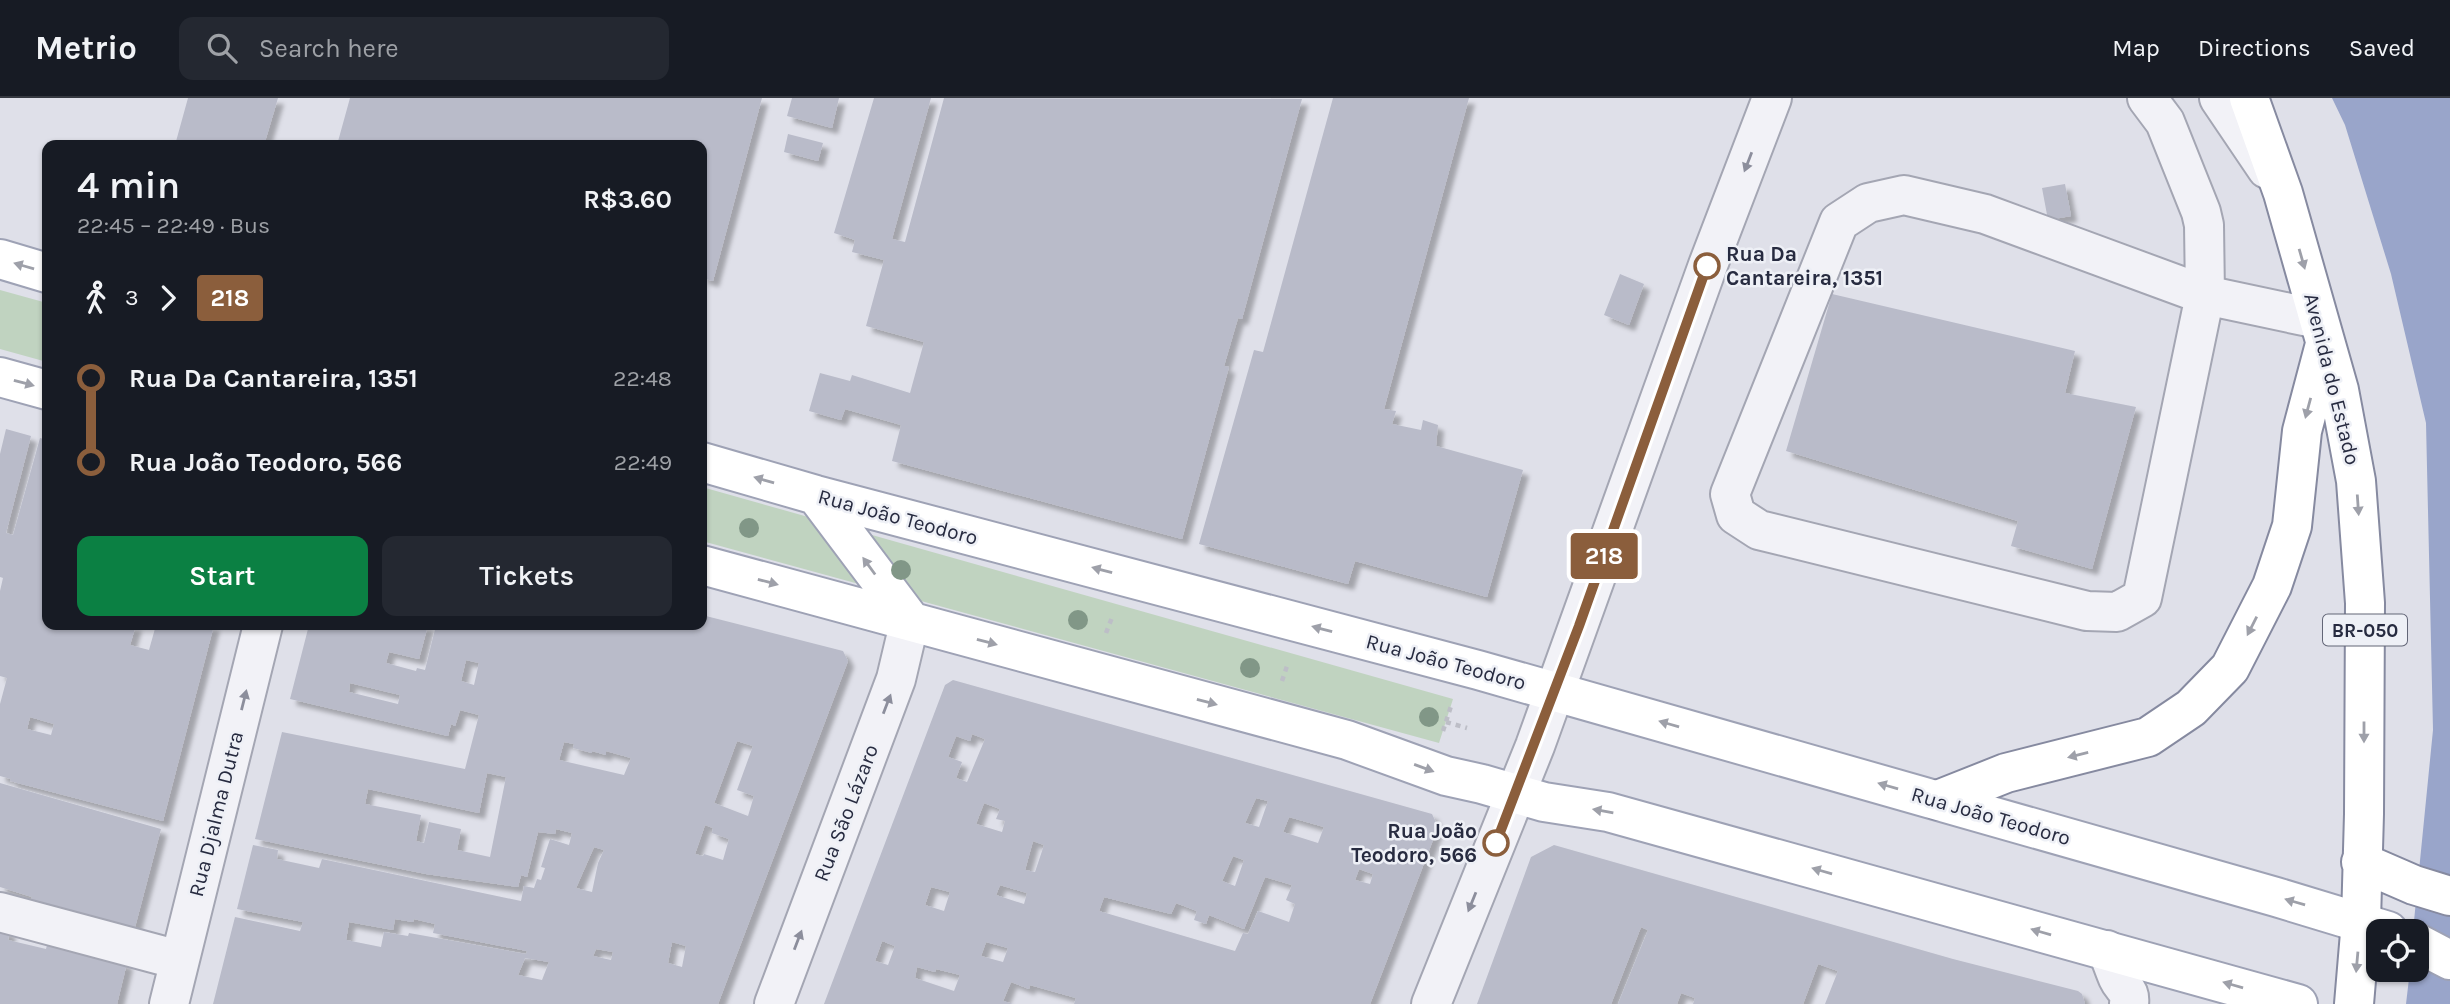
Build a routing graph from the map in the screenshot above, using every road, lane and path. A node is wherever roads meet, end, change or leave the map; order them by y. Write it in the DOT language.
graph roads {
  1 [pos="1772,98"];
  2 [pos="2147,98"];
  3 [pos="2219,98"];
  4 [pos="2249,98"];
  5 [pos="2283,193"];
  6 [pos="0,260"];
  7 [pos="42,272"];
  8 [pos="2205,295"];
  9 [pos="2322,330"];
  10 [pos="0,377"];
  11 [pos="42,389"];
  12 [pos="707,463"];
  13 [pos="817,495"];
  14 [pos="707,566"];
  15 [pos="910,621"];
  16 [pos="262,630"];
  17 [pos="1291,653"];
  18 [pos="1280,687"];
  19 [pos="1553,692"];
  20 [pos="1454,699"];
  21 [pos="1446,722"];
  22 [pos="1467,729"];
  23 [pos="1442,733"];
  24 [pos="1516,793"];
  25 [pos="1938,800"];
  26 [pos="2361,862"];
  27 [pos="2450,896"];
  28 [pos="0,912"];
  29 [pos="2373,919"];
  30 [pos="2366,924"];
  31 [pos="2429,949"];
  32 [pos="2107,950"];
  33 [pos="2366,957"];
  34 [pos="179,960"];
  35 [pos="2450,960"];
  36 [pos="169,1004"];
  37 [pos="774,1004"];
  38 [pos="1432,1004"];
  39 [pos="2129,1004"];
  40 [pos="2298,1004"];
  41 [pos="2354,1004"];
  1 -- 19 [label="street, one-way"];
  2 -- 8 [label="street"];
  3 -- 5 [label="street"];
  4 -- 5 [label="main road, Avenida do Estado / BR-050"];
  5 -- 9 [label="main road, Avenida do Estado / BR-050, one-way"];
  7 -- 6 [label="main road, one-way"];
  8 -- 8 [label="street"];
  8 -- 9 [label="street"];
  9 -- 25 [label="main road, one-way"];
  9 -- 26 [label="main road, Avenida do Estado / BR-050, one-way"];
  10 -- 11 [label="main road, one-way"];
  13 -- 12 [label="main road, Rua João Teodoro, one-way"];
  15 -- 13 [label="main road, one-way"];
  19 -- 13 [label="main road, Rua João Teodoro, one-way"];
  14 -- 15 [label="main road, one-way"];
  15 -- 24 [label="main road, one-way"];
  37 -- 15 [label="street, Rua São Lázaro, one-way"];
  34 -- 16 [label="street, Rua Djalma Dutra, one-way"];
  17 -- 18 [label="path"];
  19 -- 24 [label="street"];
  25 -- 19 [label="main road, Rua João Teodoro, one-way"];
  20 -- 21 [label="path"];
  21 -- 22 [label="path"];
  21 -- 23 [label="path"];
  32 -- 24 [label="main road, one-way"];
  24 -- 38 [label="street, one-way"];
  30 -- 25 [label="main road, Rua João Teodoro, one-way"];
  26 -- 27 [label="main road"];
  26 -- 29 [label="main road, Avenida do Estado / BR-050"];
  28 -- 34 [label="street"];
  31 -- 35 [label="main road"];
  32 -- 39 [label="street"];
  40 -- 32 [label="main road, one-way"];
  33 -- 41 [label="main road, Avenida do Estado / BR-050, one-way"];
  34 -- 36 [label="street, Rua Djalma Dutra"];
}
